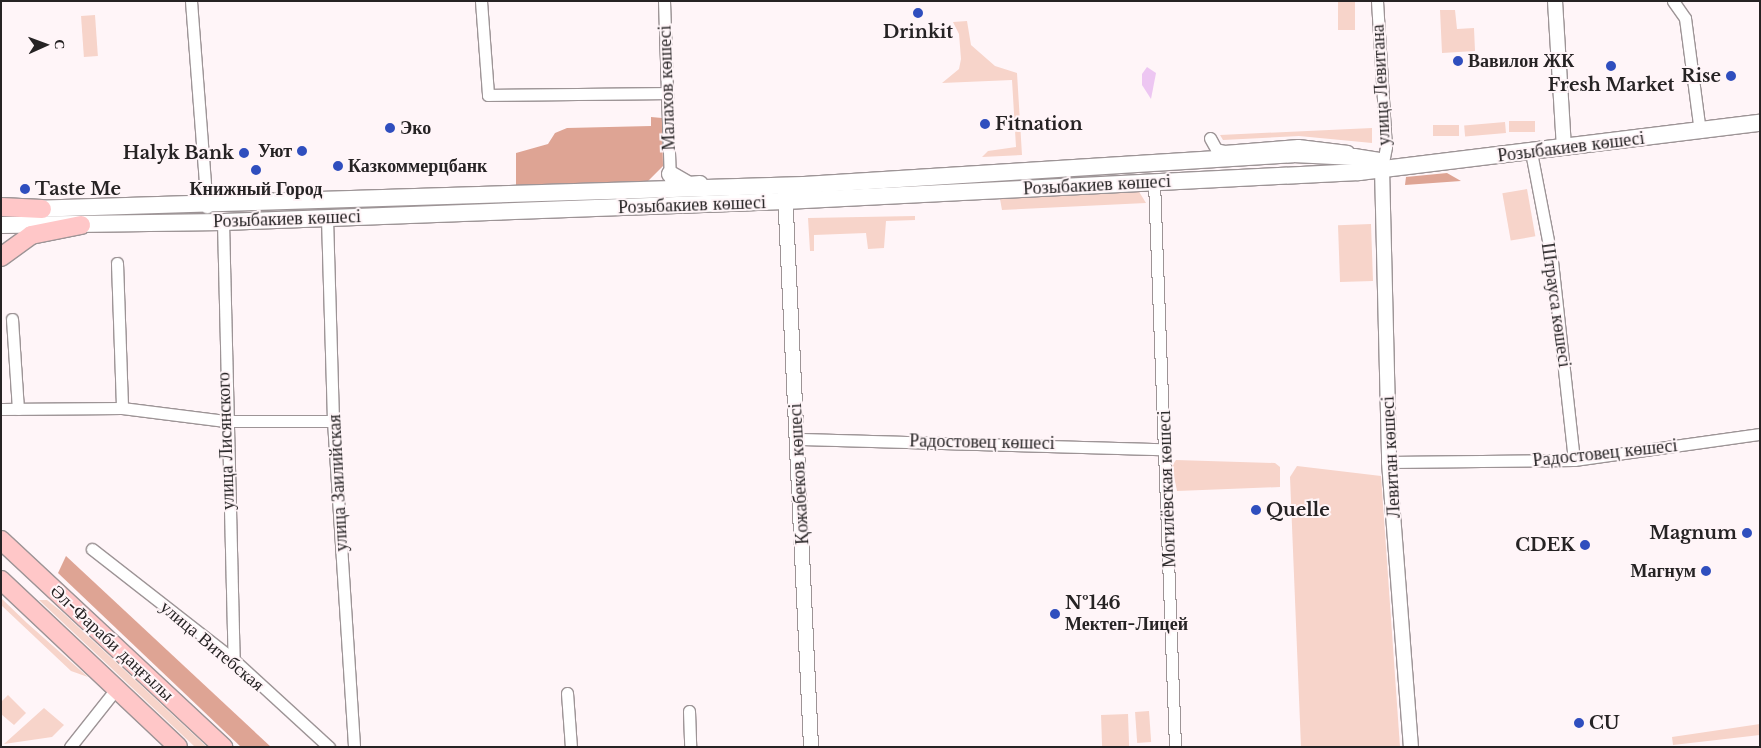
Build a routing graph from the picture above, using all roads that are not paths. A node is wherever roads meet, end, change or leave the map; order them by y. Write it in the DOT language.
graph roads {
  1 [pos="190,1"];
  2 [pos="481,1"];
  3 [pos="664,1"];
  4 [pos="1377,1"];
  5 [pos="1555,1"];
  6 [pos="1673,1"];
  7 [pos="667,93"];
  8 [pos="1760,123"];
  9 [pos="1700,132"];
  10 [pos="1210,138"];
  11 [pos="1564,148"];
  12 [pos="1531,152"];
  13 [pos="1380,164"];
  14 [pos="670,174"];
  15 [pos="1154,182"];
  16 [pos="764,186"];
  17 [pos="785,194"];
  18 [pos="671,198"];
  19 [pos="206,207"];
  20 [pos="1,209"];
  21 [pos="42,209"];
  22 [pos="327,218"];
  23 [pos="223,222"];
  24 [pos="1,225"];
  25 [pos="81,225"];
  26 [pos="1,257"];
  27 [pos="117,263"];
  28 [pos="12,319"];
  29 [pos="122,408"];
  30 [pos="1,409"];
  31 [pos="18,409"];
  32 [pos="225,421"];
  33 [pos="333,421"];
  34 [pos="1760,434"];
  35 [pos="798,439"];
  36 [pos="1165,449"];
  37 [pos="1574,460"];
  38 [pos="1389,462"];
  39 [pos="1,540"];
  40 [pos="92,549"];
  41 [pos="1,580"];
  42 [pos="234,660"];
  43 [pos="116,690"];
  44 [pos="567,693"];
  45 [pos="689,711"];
  46 [pos="70,747"];
  47 [pos="178,747"];
  48 [pos="222,747"];
  49 [pos="329,747"];
  50 [pos="354,747"];
  51 [pos="571,747"];
  52 [pos="690,747"];
  53 [pos="811,747"];
  54 [pos="1175,747"];
  55 [pos="1411,747"];
  1 -- 19 [label="street"];
  2 -- 7 [label="street"];
  3 -- 7 [label="street, Малахов көшесі"];
  4 -- 13 [label="street, улица Левитана"];
  5 -- 11 [label="street"];
  6 -- 9 [label="street"];
  7 -- 14 [label="street, Малахов көшесі"];
  8 -- 9 [label="main road, Розыбакиев көшесі"];
  9 -- 11 [label="main road, Розыбакиев көшесі"];
  10 -- 13 [label="street"];
  11 -- 12 [label="main road, Розыбакиев көшесі"];
  12 -- 13 [label="main road, Розыбакиев көшесі"];
  12 -- 37 [label="street, Штрауса көшесі"];
  13 -- 15 [label="main road, Розыбакиев көшесі"];
  13 -- 17 [label="main road, Розыбакиев көшесі"];
  13 -- 38 [label="street, Левитан көшесі"];
  14 -- 16 [label="main road"];
  14 -- 18 [label="street, Малахов көшесі"];
  15 -- 17 [label="main road, Розыбакиев көшесі"];
  15 -- 36 [label="street, Могилёвская көшесі"];
  16 -- 17 [label="main road, Розыбакиев көшесі"];
  16 -- 18 [label="main road, Розыбакиев көшесі"];
  17 -- 18 [label="main road, Розыбакиев көшесі"];
  17 -- 35 [label="street, Қожабеков көшесі"];
  18 -- 19 [label="main road, Розыбакиев көшесі"];
  18 -- 22 [label="main road, Розыбакиев көшесі"];
  19 -- 21 [label="main road, Розыбакиев көшесі"];
  20 -- 21 [label="main road"];
  22 -- 23 [label="main road, Розыбакиев көшесі"];
  22 -- 33 [label="street, улица Заилийская"];
  23 -- 25 [label="main road, Розыбакиев көшесі"];
  23 -- 32 [label="street, улица Лисянского"];
  24 -- 25 [label="main road, Розыбакиев көшесі"];
  25 -- 26 [label="main road"];
  27 -- 29 [label="street"];
  28 -- 31 [label="street"];
  29 -- 31 [label="street"];
  29 -- 32 [label="street"];
  30 -- 31 [label="street"];
  32 -- 33 [label="street"];
  32 -- 42 [label="street, улица Лисянского"];
  33 -- 50 [label="street, улица Заилийская"];
  34 -- 37 [label="street, Радостовец көшесі"];
  35 -- 36 [label="street, Радостовец көшесі"];
  35 -- 53 [label="street, Қожабеков көшесі"];
  36 -- 54 [label="street, Могилёвская көшесі"];
  37 -- 38 [label="street, Радостовец көшесі"];
  38 -- 55 [label="street, Левитан көшесі"];
  39 -- 48 [label="main road, Әл-Фараби даңғылы"];
  40 -- 42 [label="street, улица Витебская"];
  41 -- 43 [label="main road, Әл-Фараби даңғылы"];
  42 -- 49 [label="street, улица Витебская"];
  43 -- 46 [label="street"];
  43 -- 47 [label="main road, Әл-Фараби даңғылы"];
  44 -- 51 [label="street"];
  45 -- 52 [label="street"];
}
